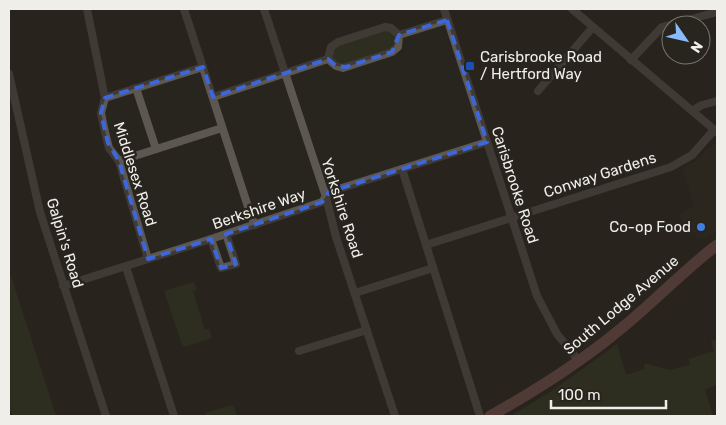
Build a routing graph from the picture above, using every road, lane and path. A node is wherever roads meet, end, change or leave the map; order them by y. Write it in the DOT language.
graph roads {
  1 [pos="87,9"];
  2 [pos="184,9"];
  3 [pos="264,9"];
  4 [pos="444,9"];
  5 [pos="572,9"];
  6 [pos="717,12"];
  7 [pos="447,20"];
  8 [pos="593,27"];
  9 [pos="399,35"];
  10 [pos="328,59"];
  11 [pos="631,60"];
  12 [pos="203,67"];
  13 [pos="284,73"];
  14 [pos="9,74"];
  15 [pos="136,88"];
  16 [pos="538,91"];
  17 [pos="213,97"];
  18 [pos="105,98"];
  19 [pos="717,101"];
  20 [pos="692,110"];
  21 [pos="222,128"];
  22 [pos="716,131"];
  23 [pos="486,142"];
  24 [pos="156,149"];
  25 [pos="120,161"];
  26 [pos="402,169"];
  27 [pos="326,197"];
  28 [pos="511,217"];
  29 [pos="255,225"];
  30 [pos="226,234"];
  31 [pos="211,239"];
  32 [pos="426,245"];
  33 [pos="717,245"];
  34 [pos="148,260"];
  35 [pos="126,266"];
  36 [pos="433,268"];
  37 [pos="63,286"];
  38 [pos="355,294"];
  39 [pos="367,330"];
  40 [pos="299,351"];
  41 [pos="579,360"];
  42 [pos="106,416"];
  43 [pos="174,416"];
  44 [pos="395,416"];
  45 [pos="480,416"];
  46 [pos="490,416"];
  1 -- 18 [label="street, Middlesex Road"];
  2 -- 12 [label="street"];
  3 -- 13 [label="street, Yorkshire Road"];
  4 -- 7 [label="street, Carisbrooke Road"];
  5 -- 8 [label="street"];
  6 -- 11 [label="street"];
  7 -- 9 [label="street"];
  7 -- 23 [label="street, Carisbrooke Road"];
  8 -- 11 [label="street"];
  8 -- 16 [label="street"];
  9 -- 10 [label="street"];
  9 -- 10 [label="street"];
  10 -- 13 [label="street"];
  11 -- 20 [label="street"];
  12 -- 15 [label="street"];
  12 -- 17 [label="street"];
  13 -- 17 [label="street"];
  13 -- 27 [label="street, Yorkshire Road"];
  14 -- 37 [label="street, Galpin's Road"];
  15 -- 18 [label="street"];
  15 -- 24 [label="street"];
  17 -- 21 [label="street"];
  18 -- 25 [label="street, Middlesex Road"];
  19 -- 20 [label="street"];
  20 -- 22 [label="street"];
  21 -- 24 [label="street"];
  21 -- 29 [label="street"];
  22 -- 28 [label="street, Conway Gardens"];
  23 -- 26 [label="street, Berkshire Way"];
  23 -- 28 [label="street, Carisbrooke Road"];
  24 -- 25 [label="street"];
  25 -- 34 [label="street, Middlesex Road"];
  26 -- 27 [label="street, Berkshire Way"];
  26 -- 32 [label="street"];
  27 -- 29 [label="street, Berkshire Way"];
  27 -- 38 [label="street, Yorkshire Road"];
  28 -- 32 [label="street, Conway Gardens"];
  28 -- 41 [label="street, Carisbrooke Road"];
  29 -- 30 [label="street, Berkshire Way"];
  30 -- 31 [label="street, Berkshire Way"];
  30 -- 31 [label="street"];
  31 -- 34 [label="street, Berkshire Way"];
  32 -- 36 [label="street"];
  33 -- 41 [label="street, South Lodge Avenue"];
  34 -- 35 [label="street, Berkshire Way"];
  35 -- 37 [label="street, Berkshire Way"];
  35 -- 43 [label="street"];
  36 -- 38 [label="street"];
  36 -- 45 [label="street"];
  37 -- 42 [label="street, Galpin's Road"];
  38 -- 39 [label="street, Yorkshire Road"];
  39 -- 40 [label="street"];
  39 -- 44 [label="street, Yorkshire Road"];
  41 -- 46 [label="street, South Lodge Avenue"];
}
